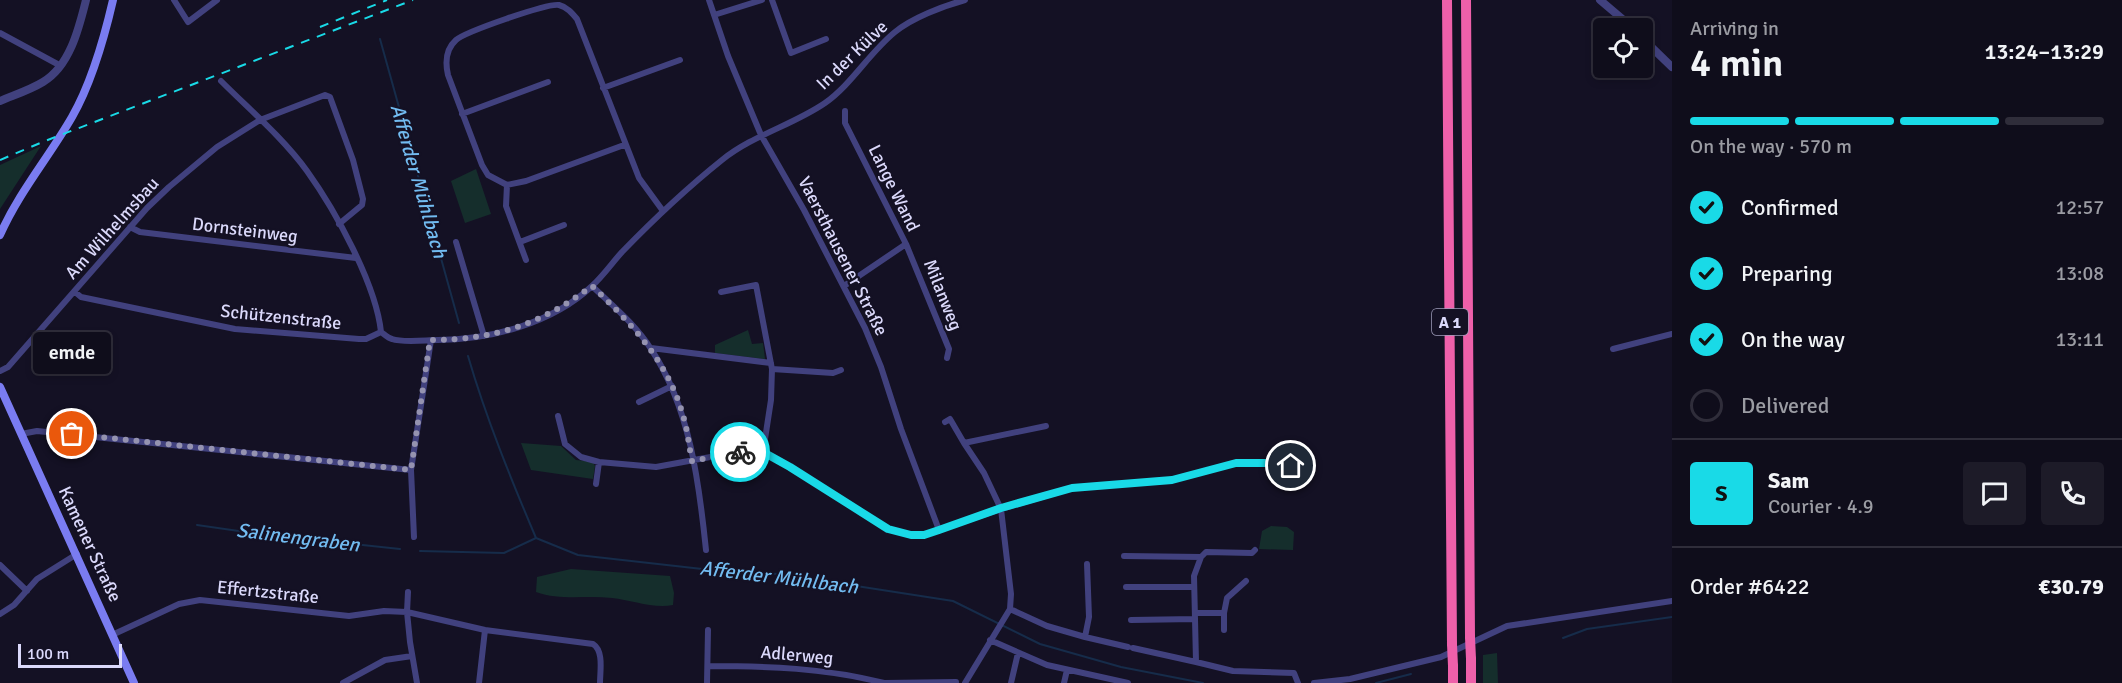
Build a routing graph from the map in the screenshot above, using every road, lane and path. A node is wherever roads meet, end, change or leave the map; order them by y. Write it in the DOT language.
graph roads {
  1 [pos="86,0"];
  2 [pos="113,0"];
  3 [pos="174,0"];
  4 [pos="217,0"];
  5 [pos="570,0"];
  6 [pos="709,0"];
  7 [pos="762,0"];
  8 [pos="772,0"];
  9 [pos="964,0"];
  10 [pos="1447,0"];
  11 [pos="1466,0"];
  12 [pos="1600,0"];
  13 [pos="566,8"];
  14 [pos="714,15"];
  15 [pos="1621,18"];
  16 [pos="0,33"];
  17 [pos="826,39"];
  18 [pos="1653,49"];
  19 [pos="680,60"];
  20 [pos="61,66"];
  21 [pos="1672,67"];
  22 [pos="221,81"];
  23 [pos="548,82"];
  24 [pos="603,88"];
  25 [pos="0,101"];
  26 [pos="845,111"];
  27 [pos="462,114"];
  28 [pos="260,120"];
  29 [pos="761,135"];
  30 [pos="624,145"];
  31 [pos="507,185"];
  32 [pos="663,211"];
  33 [pos="339,224"];
  34 [pos="564,225"];
  35 [pos="130,227"];
  36 [pos="0,235"];
  37 [pos="456,242"];
  38 [pos="520,242"];
  39 [pos="906,244"];
  40 [pos="357,258"];
  41 [pos="526,260"];
  42 [pos="592,286"];
  43 [pos="844,286"];
  44 [pos="75,292"];
  45 [pos="721,292"];
  46 [pos="381,332"];
  47 [pos="1672,334"];
  48 [pos="484,336"];
  49 [pos="430,340"];
  50 [pos="651,348"];
  51 [pos="1613,349"];
  52 [pos="947,358"];
  53 [pos="771,366"];
  54 [pos="841,370"];
  55 [pos="0,371"];
  56 [pos="672,386"];
  57 [pos="0,387"];
  58 [pos="639,402"];
  59 [pos="558,416"];
  60 [pos="945,422"];
  61 [pos="1046,426"];
  62 [pos="21,434"];
  63 [pos="964,443"];
  64 [pos="763,452"];
  65 [pos="692,461"];
  66 [pos="599,462"];
  67 [pos="1291,466"];
  68 [pos="411,470"];
  69 [pos="596,484"];
  70 [pos="1001,508"];
  71 [pos="939,530"];
  72 [pos="414,537"];
  73 [pos="706,550"];
  74 [pos="1255,550"];
  75 [pos="77,554"];
  76 [pos="1124,556"];
  77 [pos="1201,556"];
  78 [pos="1087,564"];
  79 [pos="0,565"];
  80 [pos="1246,581"];
  81 [pos="1126,587"];
  82 [pos="1194,587"];
  83 [pos="27,591"];
  84 [pos="408,592"];
  85 [pos="1672,601"];
  86 [pos="1010,609"];
  87 [pos="407,612"];
  88 [pos="1224,613"];
  89 [pos="0,614"];
  90 [pos="1195,616"];
  91 [pos="1131,620"];
  92 [pos="485,630"];
  93 [pos="708,630"];
  94 [pos="1224,630"];
  95 [pos="112,635"];
  96 [pos="1085,637"];
  97 [pos="990,640"];
  98 [pos="1017,653"];
  99 [pos="412,656"];
  100 [pos="1196,662"];
  101 [pos="708,666"];
  102 [pos="1067,670"];
  103 [pos="956,682"];
  104 [pos="1124,682"];
  105 [pos="134,683"];
  106 [pos="343,683"];
  107 [pos="417,683"];
  108 [pos="479,683"];
  109 [pos="600,683"];
  110 [pos="707,683"];
  111 [pos="884,683"];
  112 [pos="964,683"];
  113 [pos="1011,683"];
  114 [pos="1064,683"];
  115 [pos="1298,683"];
  116 [pos="1314,683"];
  117 [pos="1453,683"];
  118 [pos="1471,683"];
  1 -- 20 [label="street"];
  2 -- 36 [label="main road"];
  3 -- 4 [label="street"];
  5 -- 13 [label="street"];
  6 -- 14 [label="street, Vaersthausener Straße"];
  7 -- 14 [label="street"];
  8 -- 17 [label="street"];
  9 -- 29 [label="street, In der Külve"];
  10 -- 117 [label="highway, A 1, bridge"];
  11 -- 118 [label="highway, A 1, bridge"];
  12 -- 15 [label="street"];
  13 -- 24 [label="street"];
  13 -- 27 [label="street"];
  14 -- 29 [label="street, Vaersthausener Straße"];
  16 -- 20 [label="street"];
  18 -- 21 [label="street"];
  19 -- 24 [label="street"];
  20 -- 25 [label="street"];
  22 -- 28 [label="street"];
  23 -- 27 [label="street"];
  24 -- 30 [label="street"];
  26 -- 39 [label="street, Lange Wand"];
  27 -- 31 [label="street"];
  28 -- 33 [label="street"];
  28 -- 33 [label="street, Am Wilhelmsbau"];
  28 -- 35 [label="street, Am Wilhelmsbau"];
  29 -- 32 [label="street, Schützenstraße"];
  29 -- 43 [label="street, Vaersthausener Straße"];
  30 -- 31 [label="street"];
  30 -- 32 [label="street"];
  31 -- 38 [label="street"];
  32 -- 42 [label="street, Schützenstraße"];
  33 -- 40 [label="street"];
  34 -- 38 [label="street"];
  35 -- 40 [label="street, Dornsteinweg"];
  35 -- 44 [label="street, Am Wilhelmsbau"];
  37 -- 48 [label="street"];
  38 -- 41 [label="street"];
  39 -- 43 [label="street, Lange Wand"];
  39 -- 52 [label="street, Milanweg"];
  40 -- 46 [label="street"];
  42 -- 48 [label="street, Schützenstraße"];
  42 -- 50 [label="street"];
  43 -- 71 [label="street, Vaersthausener Straße"];
  44 -- 46 [label="street, Schützenstraße"];
  44 -- 55 [label="street, Am Wilhelmsbau"];
  45 -- 53 [label="street"];
  46 -- 49 [label="street, Schützenstraße"];
  47 -- 51 [label="street"];
  48 -- 49 [label="street, Schützenstraße"];
  49 -- 68 [label="street"];
  50 -- 53 [label="street"];
  50 -- 56 [label="street"];
  53 -- 54 [label="street"];
  53 -- 64 [label="street"];
  56 -- 58 [label="street"];
  56 -- 65 [label="street"];
  57 -- 62 [label="main road, Kamener Straße"];
  59 -- 66 [label="street"];
  60 -- 63 [label="street"];
  61 -- 63 [label="street"];
  62 -- 68 [label="street"];
  62 -- 75 [label="main road, Kamener Straße"];
  63 -- 70 [label="street"];
  64 -- 65 [label="street"];
  64 -- 71 [label="street"];
  65 -- 66 [label="street"];
  65 -- 73 [label="street"];
  66 -- 69 [label="street"];
  67 -- 70 [label="street"];
  68 -- 72 [label="street"];
  70 -- 71 [label="street"];
  70 -- 86 [label="street"];
  74 -- 77 [label="street"];
  75 -- 83 [label="street"];
  75 -- 95 [label="main road, Kamener Straße"];
  76 -- 77 [label="street"];
  77 -- 82 [label="street"];
  78 -- 96 [label="street"];
  79 -- 83 [label="street"];
  80 -- 88 [label="street"];
  81 -- 82 [label="street"];
  82 -- 90 [label="street"];
  83 -- 89 [label="street"];
  84 -- 87 [label="street"];
  85 -- 116 [label="street"];
  86 -- 96 [label="street"];
  86 -- 97 [label="street"];
  87 -- 92 [label="street, Effertzstraße"];
  87 -- 95 [label="street, Effertzstraße"];
  87 -- 99 [label="street"];
  88 -- 90 [label="street"];
  88 -- 94 [label="street"];
  90 -- 91 [label="street"];
  90 -- 100 [label="street"];
  92 -- 108 [label="street"];
  92 -- 109 [label="street, Effertzstraße"];
  93 -- 101 [label="street"];
  95 -- 105 [label="main road, Kamener Straße"];
  96 -- 100 [label="street"];
  97 -- 98 [label="street"];
  97 -- 112 [label="street"];
  98 -- 102 [label="street"];
  98 -- 113 [label="street"];
  99 -- 106 [label="street"];
  99 -- 107 [label="street"];
  100 -- 115 [label="street"];
  101 -- 110 [label="street"];
  101 -- 111 [label="street, Adlerweg"];
  102 -- 104 [label="street"];
  102 -- 114 [label="street"];
  103 -- 111 [label="street, Adlerweg"];
}
